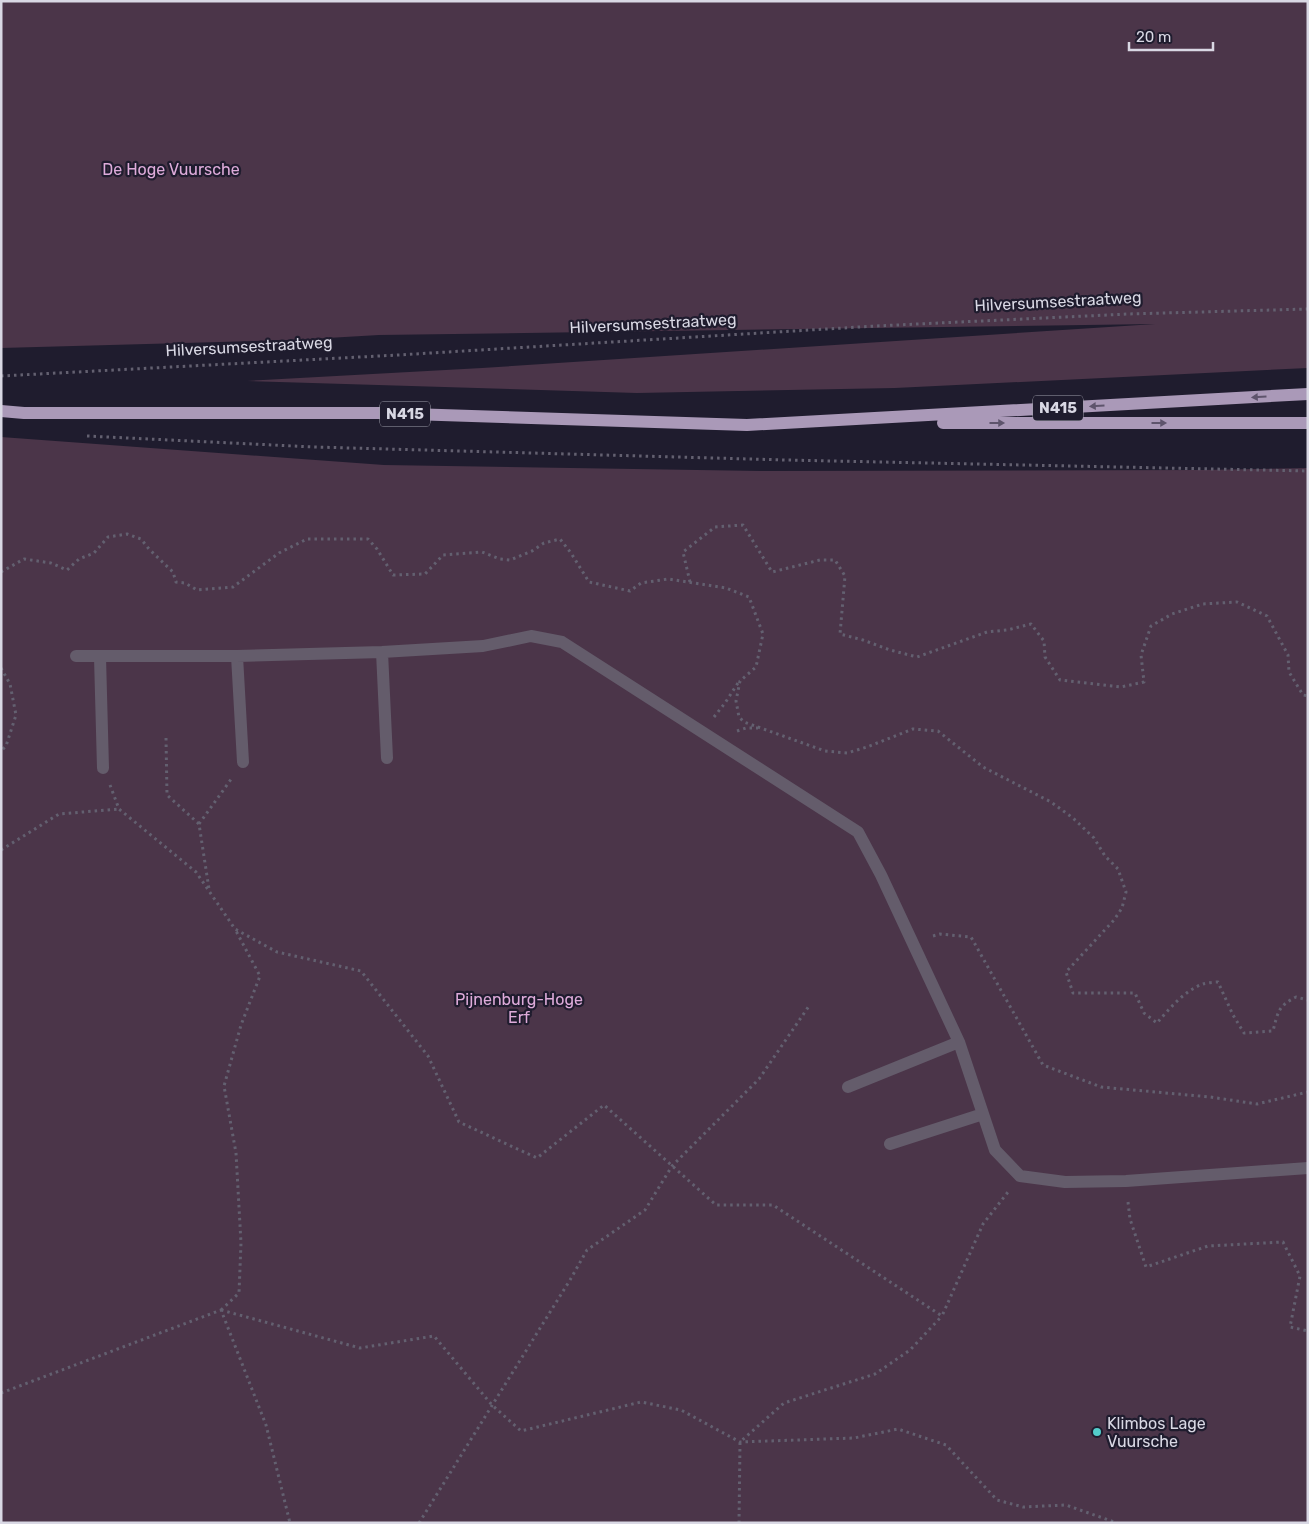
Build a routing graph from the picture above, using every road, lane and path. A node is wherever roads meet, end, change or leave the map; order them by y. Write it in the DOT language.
graph roads {
  1 [pos="1308,310"];
  2 [pos="1,376"];
  3 [pos="1308,394"];
  4 [pos="1,411"];
  5 [pos="808,423"];
  6 [pos="1308,423"];
  7 [pos="86,436"];
  8 [pos="1308,471"];
  9 [pos="1,572"];
  10 [pos="690,582"];
  11 [pos="382,652"];
  12 [pos="76,656"];
  13 [pos="237,656"];
  14 [pos="100,657"];
  15 [pos="1,668"];
  16 [pos="740,681"];
  17 [pos="1308,696"];
  18 [pos="705,732"];
  19 [pos="166,738"];
  20 [pos="1,751"];
  21 [pos="387,758"];
  22 [pos="243,762"];
  23 [pos="103,768"];
  24 [pos="119,809"];
  25 [pos="199,824"];
  26 [pos="1,850"];
  27 [pos="209,889"];
  28 [pos="235,928"];
  29 [pos="911,941"];
  30 [pos="1308,1000"];
  31 [pos="809,1006"];
  32 [pos="959,1042"];
  33 [pos="848,1087"];
  34 [pos="1308,1092"];
  35 [pos="982,1114"];
  36 [pos="890,1144"];
  37 [pos="672,1166"];
  38 [pos="1308,1168"];
  39 [pos="1020,1176"];
  40 [pos="1126,1182"];
  41 [pos="221,1310"];
  42 [pos="942,1316"];
  43 [pos="1308,1330"];
  44 [pos="1,1393"];
  45 [pos="492,1405"];
  46 [pos="740,1442"];
  47 [pos="290,1523"];
  48 [pos="419,1523"];
  49 [pos="738,1523"];
  50 [pos="1117,1523"];
  1 -- 2 [label="path, Hilversumsestraatweg"];
  3 -- 5 [label="main road, N415, one-way"];
  4 -- 5 [label="main road, N415"];
  5 -- 6 [label="main road, N415, one-way"];
  7 -- 8 [label="path"];
  9 -- 10 [label="path"];
  10 -- 16 [label="path"];
  10 -- 17 [label="path"];
  11 -- 13 [label="lane"];
  11 -- 18 [label="lane"];
  11 -- 21 [label="lane"];
  12 -- 14 [label="lane"];
  13 -- 14 [label="lane"];
  13 -- 22 [label="lane"];
  14 -- 23 [label="lane"];
  15 -- 20 [label="path"];
  16 -- 18 [label="path"];
  16 -- 30 [label="path"];
  18 -- 29 [label="lane"];
  19 -- 25 [label="path"];
  22 -- 25 [label="path"];
  23 -- 24 [label="path"];
  24 -- 26 [label="path"];
  24 -- 27 [label="path"];
  25 -- 27 [label="path"];
  27 -- 28 [label="path"];
  28 -- 37 [label="path"];
  28 -- 41 [label="path"];
  29 -- 32 [label="lane"];
  29 -- 34 [label="path"];
  31 -- 37 [label="path"];
  32 -- 33 [label="lane"];
  32 -- 35 [label="lane"];
  35 -- 36 [label="lane"];
  35 -- 39 [label="lane"];
  37 -- 42 [label="path"];
  37 -- 45 [label="path"];
  38 -- 40 [label="lane"];
  39 -- 40 [label="lane"];
  39 -- 42 [label="path"];
  40 -- 43 [label="path"];
  41 -- 44 [label="path"];
  41 -- 45 [label="path"];
  41 -- 47 [label="path"];
  42 -- 46 [label="path"];
  45 -- 46 [label="path"];
  45 -- 48 [label="path"];
  46 -- 49 [label="path"];
  46 -- 50 [label="path"];
}
